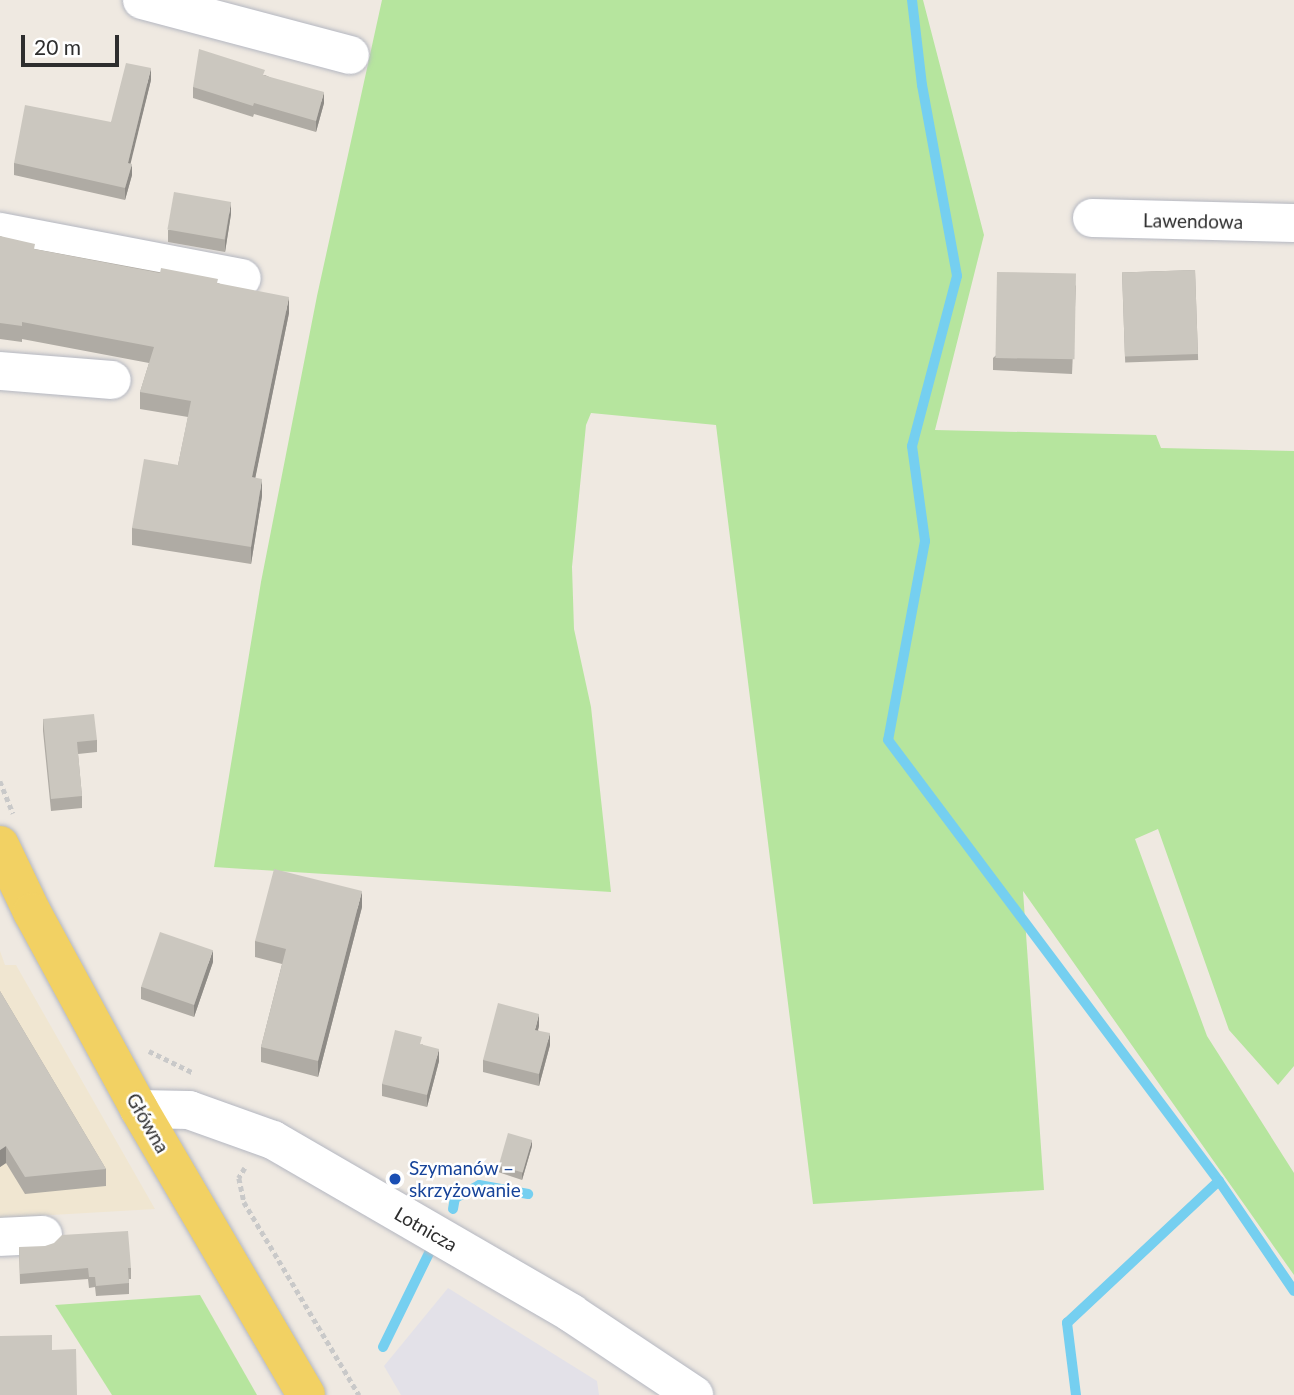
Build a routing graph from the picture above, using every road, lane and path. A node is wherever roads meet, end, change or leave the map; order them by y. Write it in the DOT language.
graph roads {
  1 [pos="142,0"];
  2 [pos="350,55"];
  3 [pos="1092,219"];
  4 [pos="1294,223"];
  5 [pos="0,232"];
  6 [pos="242,278"];
  7 [pos="0,370"];
  8 [pos="112,380"];
  9 [pos="0,845"];
  10 [pos="147,1049"];
  11 [pos="203,1077"];
  12 [pos="139,1109"];
  13 [pos="257,1164"];
  14 [pos="43,1235"];
  15 [pos="0,1237"];
  16 [pos="306,1395"];
  17 [pos="359,1395"];
  18 [pos="694,1395"];
  1 -- 2 [label="street"];
  3 -- 4 [label="street, Lawendowa"];
  5 -- 6 [label="street"];
  7 -- 8 [label="street"];
  9 -- 12 [label="main road, Główna"];
  10 -- 11 [label="path"];
  12 -- 16 [label="main road, Główna"];
  12 -- 18 [label="street, Lotnicza"];
  13 -- 17 [label="path"];
  14 -- 15 [label="street"];
}
